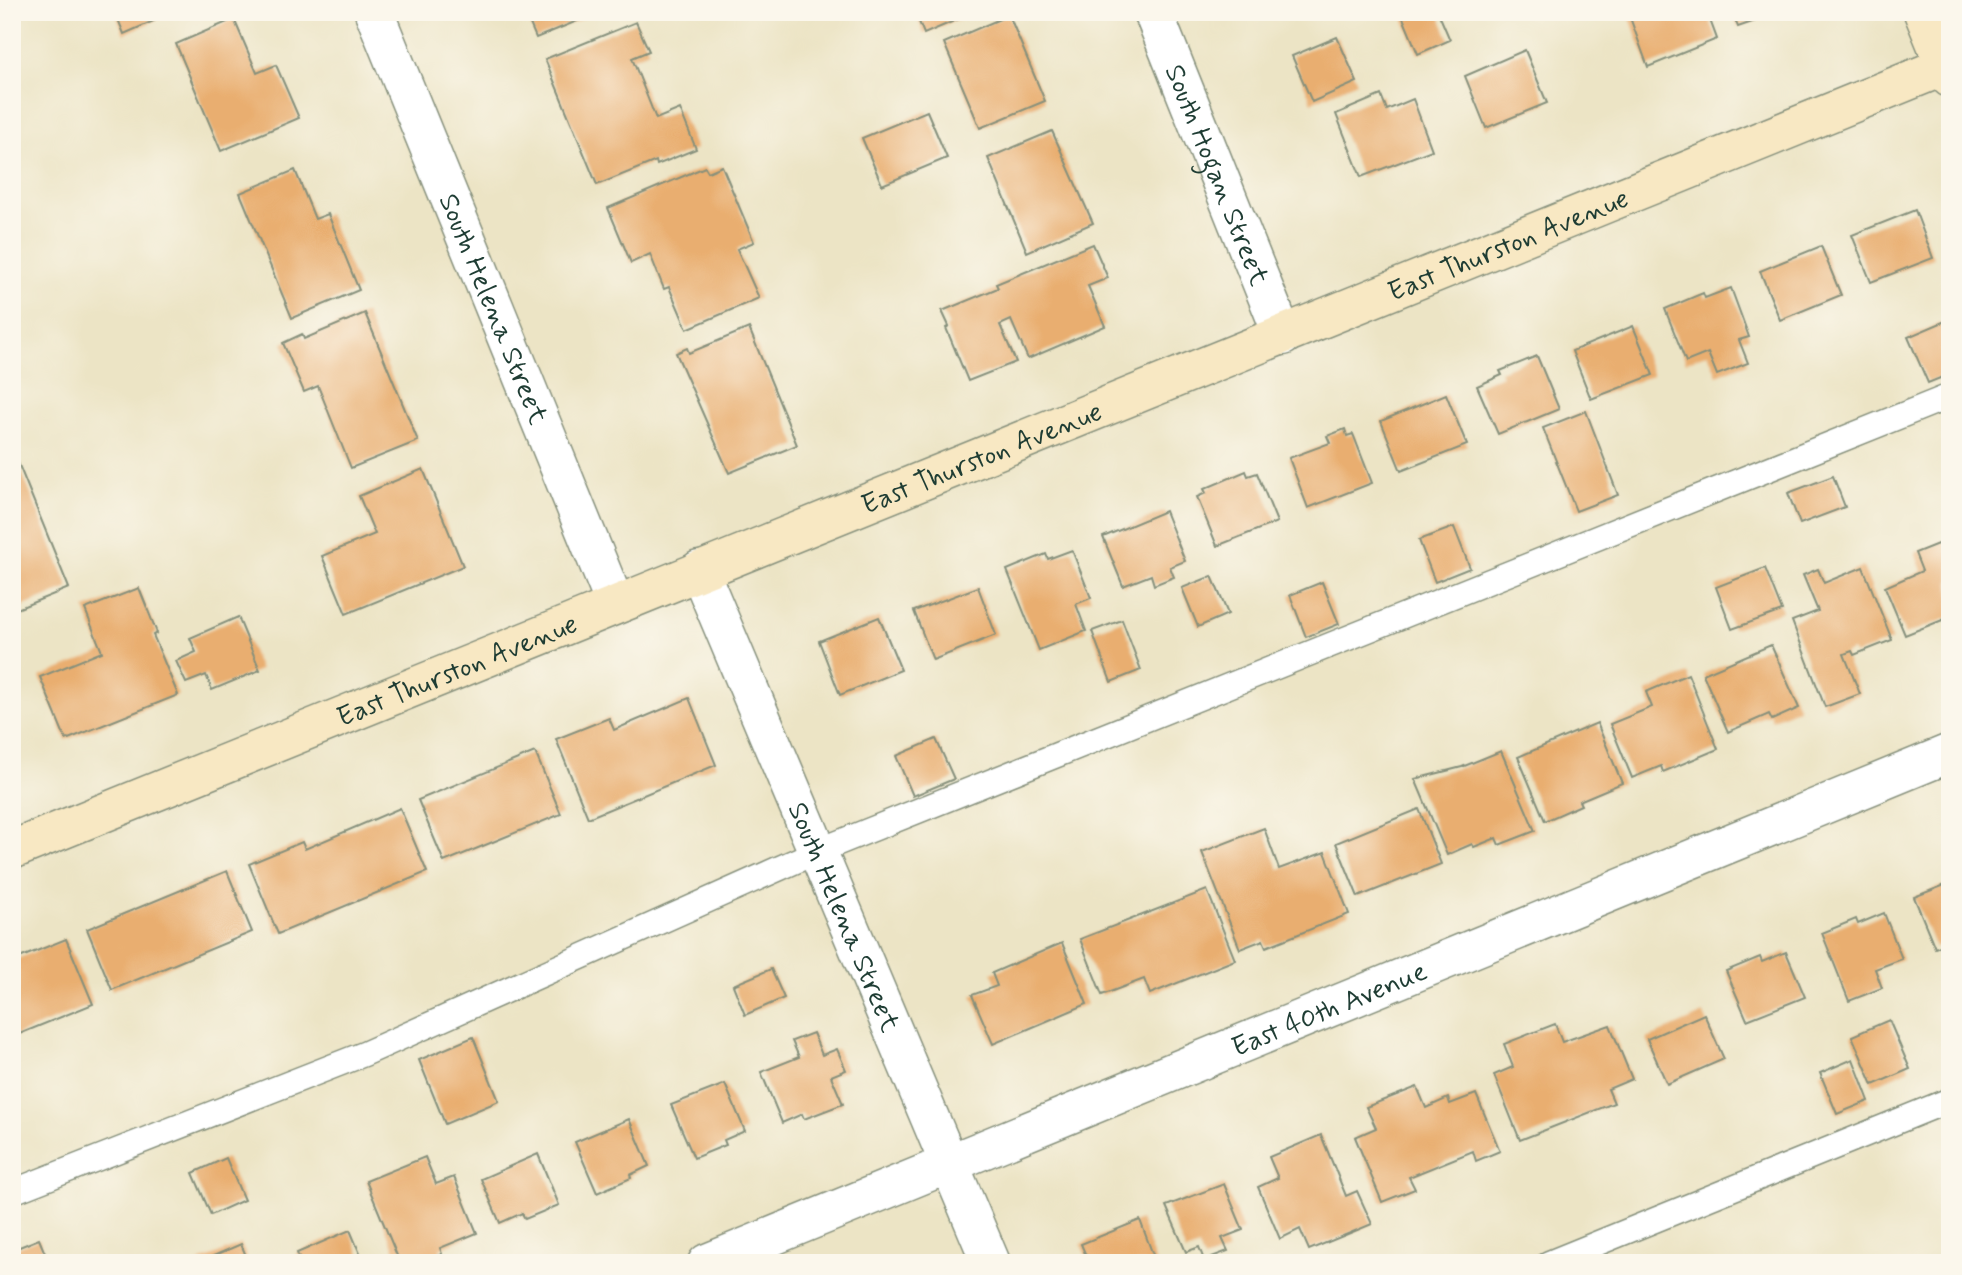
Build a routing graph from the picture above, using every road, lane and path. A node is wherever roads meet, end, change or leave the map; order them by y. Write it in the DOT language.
graph roads {
  1 [pos="374,12"];
  2 [pos="1153,12"];
  3 [pos="1923,12"];
  4 [pos="1948,69"];
  5 [pos="1283,336"];
  6 [pos="1950,396"];
  7 [pos="699,570"];
  8 [pos="615,604"];
  9 [pos="1950,752"];
  10 [pos="12,850"];
  11 [pos="818,851"];
  12 [pos="1950,1100"];
  13 [pos="949,1163"];
  14 [pos="12,1192"];
  15 [pos="707,1263"];
  16 [pos="991,1263"];
  17 [pos="1549,1263"];
  1 -- 8 [label="street, South Helena Street"];
  2 -- 5 [label="street, South Hogan Street"];
  3 -- 4 [label="street"];
  4 -- 5 [label="street, East Thurston Avenue"];
  5 -- 7 [label="street, East Thurston Avenue"];
  6 -- 11 [label="lane"];
  7 -- 8 [label="street, East Thurston Avenue"];
  7 -- 11 [label="street, South Helena Street"];
  8 -- 10 [label="street, East Thurston Avenue"];
  9 -- 13 [label="street, East 40th Avenue"];
  11 -- 13 [label="street, South Helena Street"];
  11 -- 14 [label="lane"];
  12 -- 17 [label="lane"];
  13 -- 15 [label="street, East 40th Avenue"];
  13 -- 16 [label="street, South Helena Street"];
}
